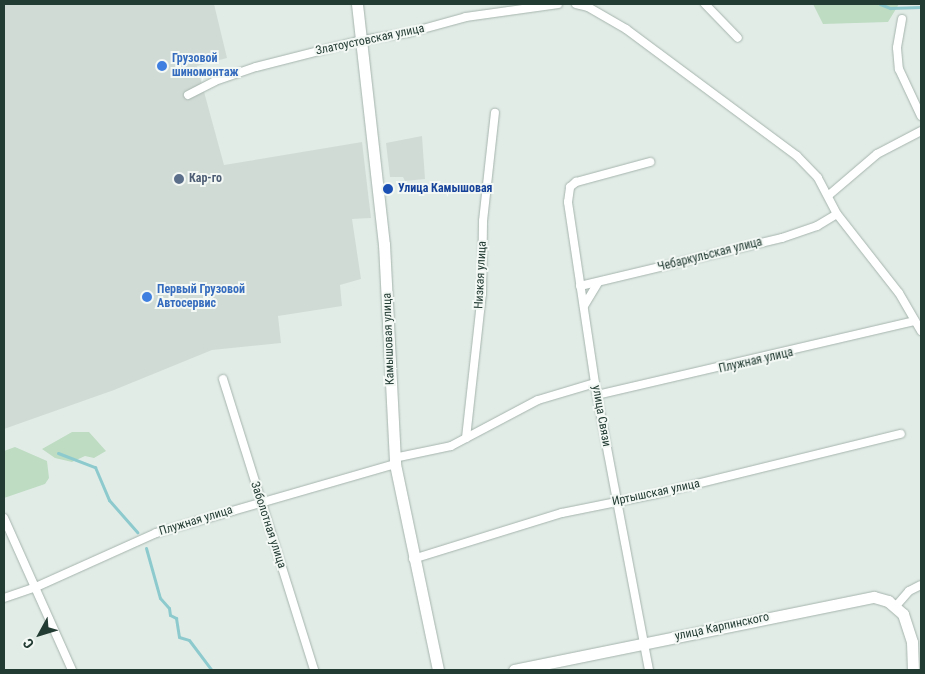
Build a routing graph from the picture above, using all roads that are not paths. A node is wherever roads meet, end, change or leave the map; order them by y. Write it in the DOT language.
graph roads {
  1 [pos="357,4"];
  2 [pos="558,4"];
  3 [pos="576,4"];
  4 [pos="705,4"];
  5 [pos="902,20"];
  6 [pos="738,38"];
  7 [pos="362,40"];
  8 [pos="188,95"];
  9 [pos="495,113"];
  10 [pos="921,116"];
  11 [pos="921,131"];
  12 [pos="650,162"];
  13 [pos="829,195"];
  14 [pos="837,214"];
  15 [pos="598,284"];
  16 [pos="580,286"];
  17 [pos="584,306"];
  18 [pos="915,321"];
  19 [pos="921,331"];
  20 [pos="223,379"];
  21 [pos="595,384"];
  22 [pos="597,396"];
  23 [pos="901,434"];
  24 [pos="466,438"];
  25 [pos="395,461"];
  26 [pos="260,501"];
  27 [pos="616,501"];
  28 [pos="4,518"];
  29 [pos="413,559"];
  30 [pos="921,585"];
  31 [pos="36,587"];
  32 [pos="4,598"];
  33 [pos="896,606"];
  34 [pos="644,644"];
  35 [pos="72,670"];
  36 [pos="314,670"];
  37 [pos="438,670"];
  38 [pos="514,670"];
  39 [pos="649,670"];
  40 [pos="913,670"];
  1 -- 7 [label="main road, Камышовая улица"];
  2 -- 7 [label="street, Златоустовская улица"];
  3 -- 13 [label="street"];
  4 -- 6 [label="street"];
  5 -- 10 [label="street"];
  7 -- 8 [label="street, Златоустовская улица"];
  7 -- 25 [label="main road, Камышовая улица"];
  9 -- 24 [label="street, Низкая улица"];
  11 -- 13 [label="street"];
  12 -- 16 [label="street, улица Связи"];
  13 -- 14 [label="street"];
  14 -- 15 [label="street, Чебаркульская улица"];
  14 -- 18 [label="street"];
  15 -- 16 [label="street, Чебаркульская улица"];
  15 -- 17 [label="street"];
  16 -- 17 [label="street, улица Связи"];
  17 -- 21 [label="street, улица Связи"];
  18 -- 19 [label="street"];
  18 -- 22 [label="street, Плужная улица"];
  20 -- 26 [label="street, Заболотная улица"];
  21 -- 22 [label="street, улица Связи"];
  21 -- 24 [label="street, Плужная улица"];
  22 -- 27 [label="street, улица Связи"];
  23 -- 27 [label="street, Иртышская улица"];
  24 -- 25 [label="street, Плужная улица"];
  25 -- 26 [label="street, Плужная улица"];
  25 -- 29 [label="main road, Камышовая улица"];
  26 -- 31 [label="street, Плужная улица"];
  26 -- 36 [label="street, Заболотная улица"];
  27 -- 29 [label="street, Иртышская улица"];
  27 -- 34 [label="street, улица Связи"];
  28 -- 31 [label="street"];
  29 -- 37 [label="main road, Камышовая улица"];
  30 -- 33 [label="street"];
  31 -- 32 [label="street, Плужная улица"];
  31 -- 35 [label="street"];
  33 -- 34 [label="main road, улица Карпинского"];
  33 -- 40 [label="main road"];
  34 -- 38 [label="main road, улица Карпинского"];
  34 -- 39 [label="street, улица Связи"];
}
